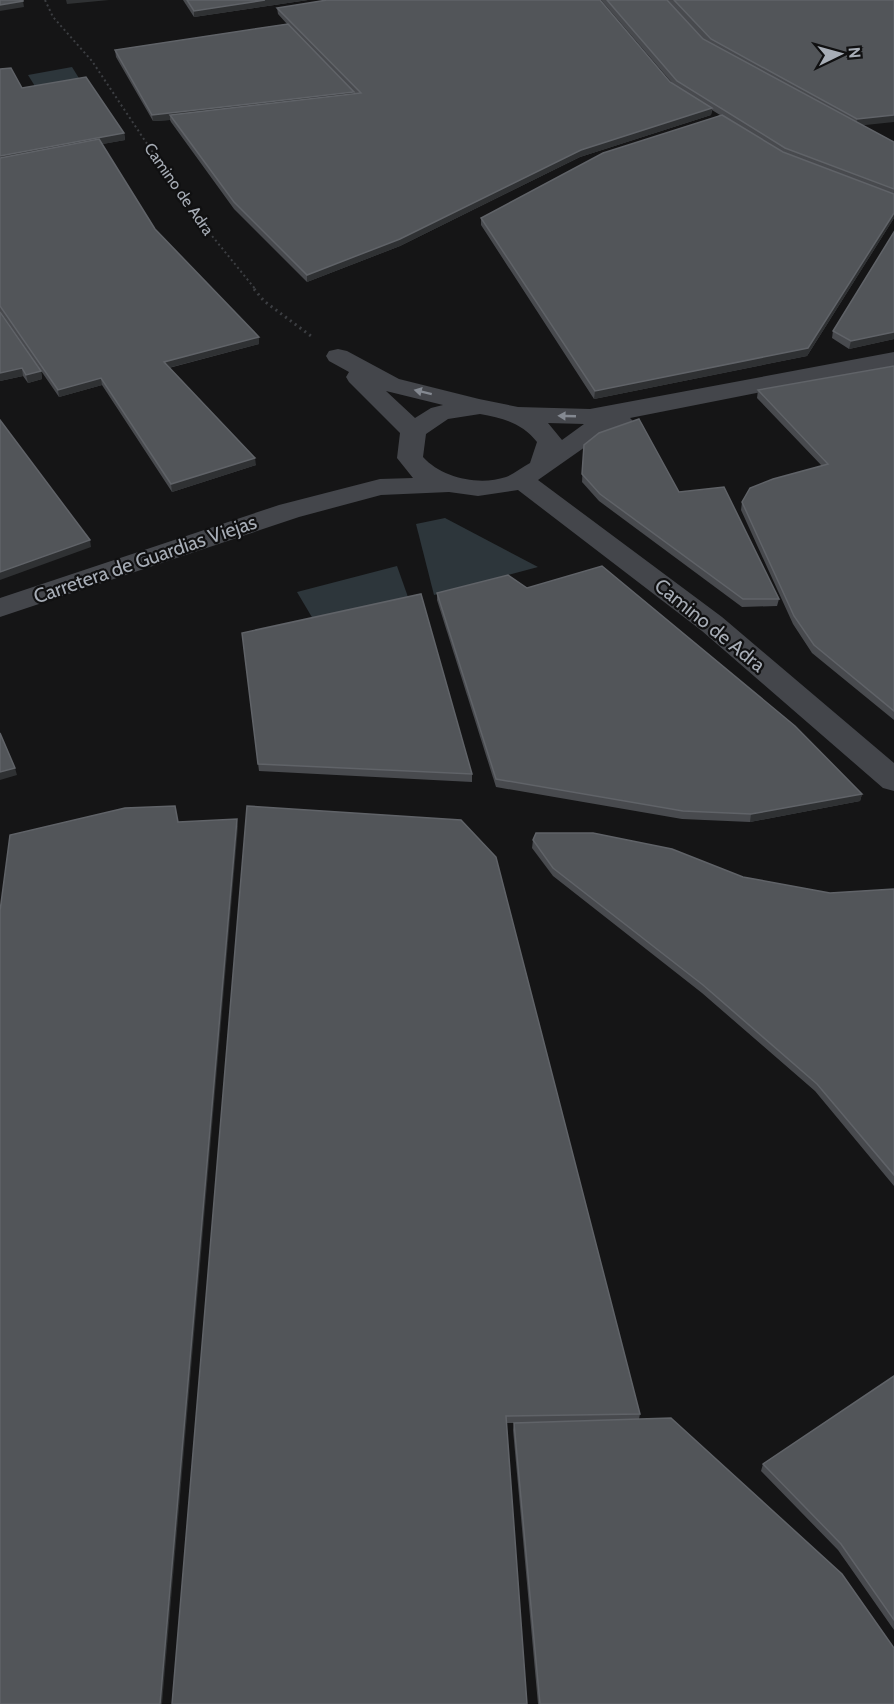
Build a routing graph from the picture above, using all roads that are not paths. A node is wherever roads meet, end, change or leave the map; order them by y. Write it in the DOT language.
graph roads {
  1 [pos="894,359"];
  2 [pos="687,400"];
  3 [pos="480,406"];
  4 [pos="519,414"];
  5 [pos="412,437"];
  6 [pos="531,473"];
  7 [pos="449,484"];
  8 [pos="289,511"];
  9 [pos="0,608"];
  10 [pos="894,780"];
  1 -- 2 [label="street"];
  2 -- 4 [label="street, one-way"];
  2 -- 6 [label="street"];
  3 -- 4 [label="street"];
  3 -- 5 [label="street"];
  3 -- 5 [label="street, one-way"];
  4 -- 6 [label="street"];
  5 -- 7 [label="street"];
  5 -- 8 [label="street, Carretera de Guardias Viejas"];
  6 -- 7 [label="street"];
  6 -- 10 [label="street, Camino de Adra"];
  7 -- 8 [label="street, Carretera de Guardias Viejas"];
  8 -- 9 [label="street, Carretera de Guardias Viejas"];
}
